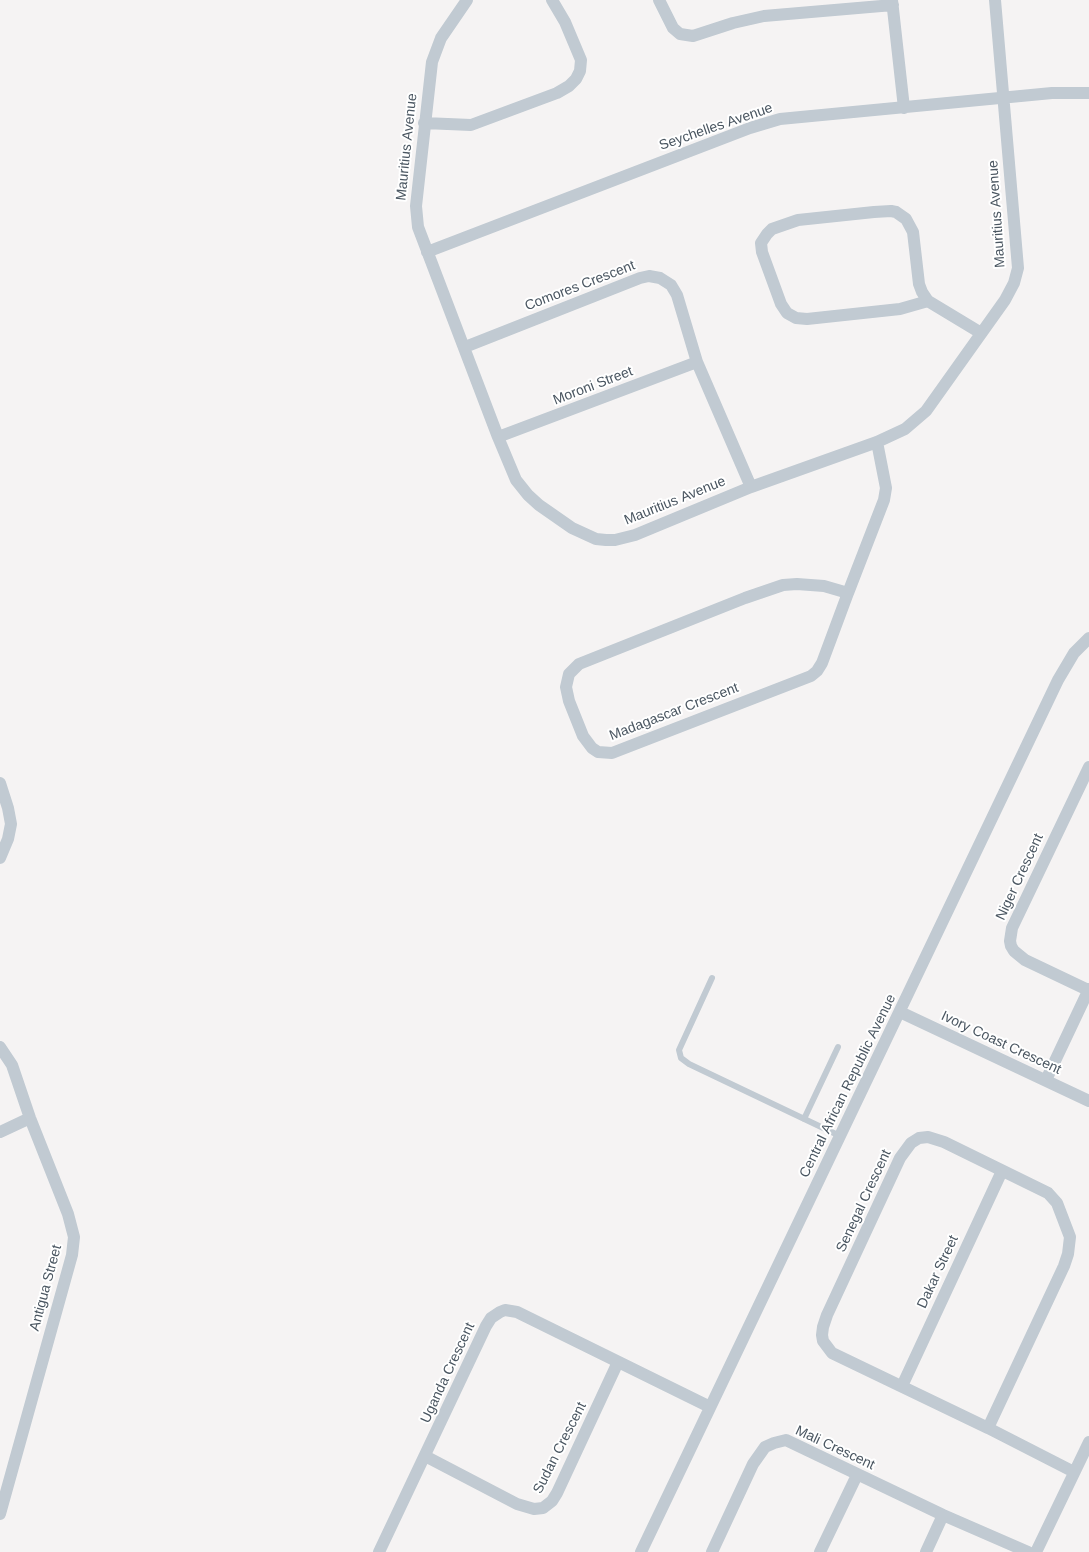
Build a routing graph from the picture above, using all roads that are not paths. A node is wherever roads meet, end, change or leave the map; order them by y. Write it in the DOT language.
graph roads {
  1 [pos="467,0"];
  2 [pos="552,0"];
  3 [pos="659,0"];
  4 [pos="994,0"];
  5 [pos="893,3"];
  6 [pos="1089,93"];
  7 [pos="1002,99"];
  8 [pos="904,108"];
  9 [pos="424,123"];
  10 [pos="427,252"];
  11 [pos="928,301"];
  12 [pos="981,333"];
  13 [pos="465,347"];
  14 [pos="697,362"];
  15 [pos="498,437"];
  16 [pos="877,442"];
  17 [pos="751,487"];
  18 [pos="848,593"];
  19 [pos="1089,638"];
  20 [pos="1089,767"];
  21 [pos="0,783"];
  22 [pos="0,858"];
  23 [pos="712,978"];
  24 [pos="1089,990"];
  25 [pos="900,1012"];
  26 [pos="0,1047"];
  27 [pos="838,1047"];
  28 [pos="1046,1080"];
  29 [pos="1089,1101"];
  30 [pos="30,1118"];
  31 [pos="804,1119"];
  32 [pos="0,1132"];
  33 [pos="840,1136"];
  34 [pos="1002,1171"];
  35 [pos="618,1362"];
  36 [pos="902,1386"];
  37 [pos="710,1407"];
  38 [pos="988,1428"];
  39 [pos="1089,1442"];
  40 [pos="425,1456"];
  41 [pos="6,1468"];
  42 [pos="1074,1472"];
  43 [pos="857,1475"];
  44 [pos="0,1514"];
  45 [pos="944,1515"];
  46 [pos="379,1552"];
  47 [pos="641,1552"];
  48 [pos="712,1552"];
  49 [pos="820,1552"];
  50 [pos="926,1552"];
  51 [pos="1028,1552"];
  52 [pos="1036,1552"];
  1 -- 9 [label="street, Mauritius Avenue"];
  2 -- 9 [label="street"];
  3 -- 5 [label="street"];
  4 -- 7 [label="street, Mauritius Avenue"];
  5 -- 8 [label="street"];
  6 -- 7 [label="street, Seychelles Avenue"];
  7 -- 8 [label="street, Seychelles Avenue"];
  7 -- 12 [label="street, Mauritius Avenue"];
  8 -- 10 [label="street, Seychelles Avenue"];
  9 -- 10 [label="street, Mauritius Avenue"];
  10 -- 13 [label="street, Mauritius Avenue"];
  11 -- 11 [label="street"];
  11 -- 12 [label="street"];
  12 -- 16 [label="street, Mauritius Avenue"];
  13 -- 14 [label="street, Comores Crescent"];
  13 -- 15 [label="street, Mauritius Avenue"];
  14 -- 15 [label="street, Moroni Street"];
  14 -- 17 [label="street, Comores Crescent"];
  15 -- 17 [label="street, Mauritius Avenue"];
  16 -- 17 [label="street, Mauritius Avenue"];
  16 -- 18 [label="street, Madagascar Crescent"];
  18 -- 18 [label="street, Madagascar Crescent"];
  19 -- 25 [label="street, Central African Republic Avenue"];
  20 -- 24 [label="street, Niger Crescent"];
  21 -- 22 [label="street"];
  23 -- 31 [label="lane"];
  24 -- 28 [label="street, Niger Crescent"];
  25 -- 28 [label="street, Ivory Coast Crescent"];
  25 -- 33 [label="street, Central African Republic Avenue"];
  26 -- 30 [label="street, Antigua Street"];
  27 -- 31 [label="lane"];
  28 -- 29 [label="street, Ivory Coast Crescent"];
  30 -- 32 [label="street"];
  30 -- 41 [label="street, Antigua Street"];
  31 -- 33 [label="lane"];
  33 -- 37 [label="street, Central African Republic Avenue"];
  34 -- 36 [label="street, Dakar Street"];
  34 -- 36 [label="street, Senegal Crescent"];
  34 -- 38 [label="street, Senegal Crescent"];
  35 -- 37 [label="street, Uganda Crescent"];
  35 -- 40 [label="street, Uganda Crescent"];
  35 -- 40 [label="street, Sudan Crescent"];
  36 -- 38 [label="street, Senegal Crescent"];
  37 -- 47 [label="street, Central African Republic Avenue"];
  38 -- 42 [label="street, Senegal Crescent"];
  39 -- 42 [label="street"];
  40 -- 46 [label="street, Uganda Crescent"];
  41 -- 44 [label="street, Antigua Street"];
  42 -- 52 [label="street"];
  43 -- 45 [label="street, Mali Crescent"];
  43 -- 48 [label="street, Mali Crescent"];
  43 -- 49 [label="street"];
  45 -- 50 [label="street"];
  45 -- 51 [label="street, Mali Crescent"];
}
